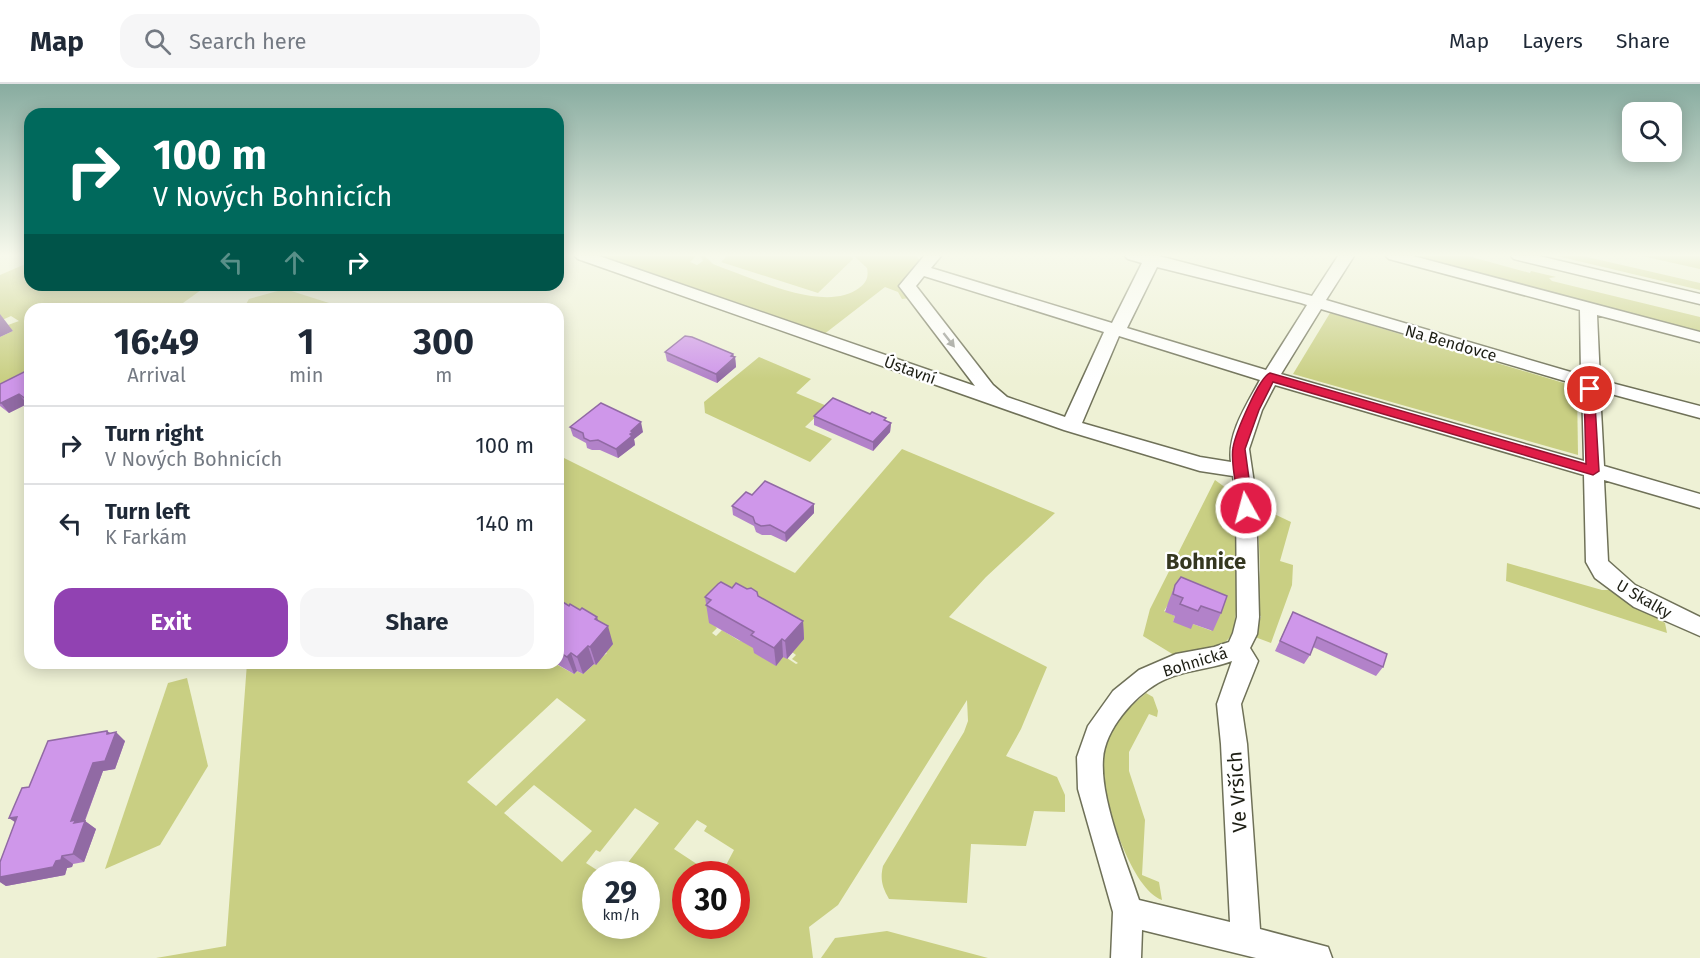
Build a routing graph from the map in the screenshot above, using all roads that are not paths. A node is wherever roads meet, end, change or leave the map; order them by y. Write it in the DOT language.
graph roads {
  1 [pos="700,297"];
  2 [pos="915,297"];
  3 [pos="1025,297"];
  4 [pos="1133,297"];
  5 [pos="1294,297"];
  6 [pos="1321,297"];
  7 [pos="1543,297"];
  8 [pos="1317,303"];
  9 [pos="1588,309"];
  10 [pos="1115,330"];
  11 [pos="1700,338"];
  12 [pos="1270,377"];
  13 [pos="1590,383"];
  14 [pos="1004,403"];
  15 [pos="1700,412"];
  16 [pos="1071,426"];
  17 [pos="1241,470"];
  18 [pos="1593,471"];
  19 [pos="1700,501"];
  20 [pos="1700,627"];
  21 [pos="1237,649"];
  22 [pos="1128,912"];
  23 [pos="1246,941"];
  24 [pos="1126,958"];
  25 [pos="1317,958"];
  1 -- 14 [label="street, Ústavní"];
  2 -- 14 [label="street, one-way"];
  3 -- 10 [label="street"];
  4 -- 10 [label="street"];
  5 -- 8 [label="street, Na Bendovce"];
  6 -- 8 [label="street, Bohnická"];
  7 -- 9 [label="street"];
  8 -- 12 [label="street, Bohnická"];
  8 -- 13 [label="street, Na Bendovce"];
  9 -- 11 [label="street"];
  9 -- 13 [label="street"];
  10 -- 12 [label="street"];
  10 -- 16 [label="street"];
  12 -- 17 [label="street, Bohnická"];
  12 -- 18 [label="street"];
  13 -- 15 [label="street, Na Bendovce"];
  13 -- 18 [label="street"];
  14 -- 16 [label="street, Ústavní"];
  16 -- 17 [label="street, Ústavní"];
  17 -- 21 [label="street, Bohnická"];
  18 -- 19 [label="street"];
  18 -- 20 [label="street, U Skalky"];
  21 -- 22 [label="street, Bohnická"];
  21 -- 23 [label="street, Ve Vrších"];
  22 -- 23 [label="street"];
  22 -- 24 [label="street, Bohnická"];
  23 -- 25 [label="street"];
}
